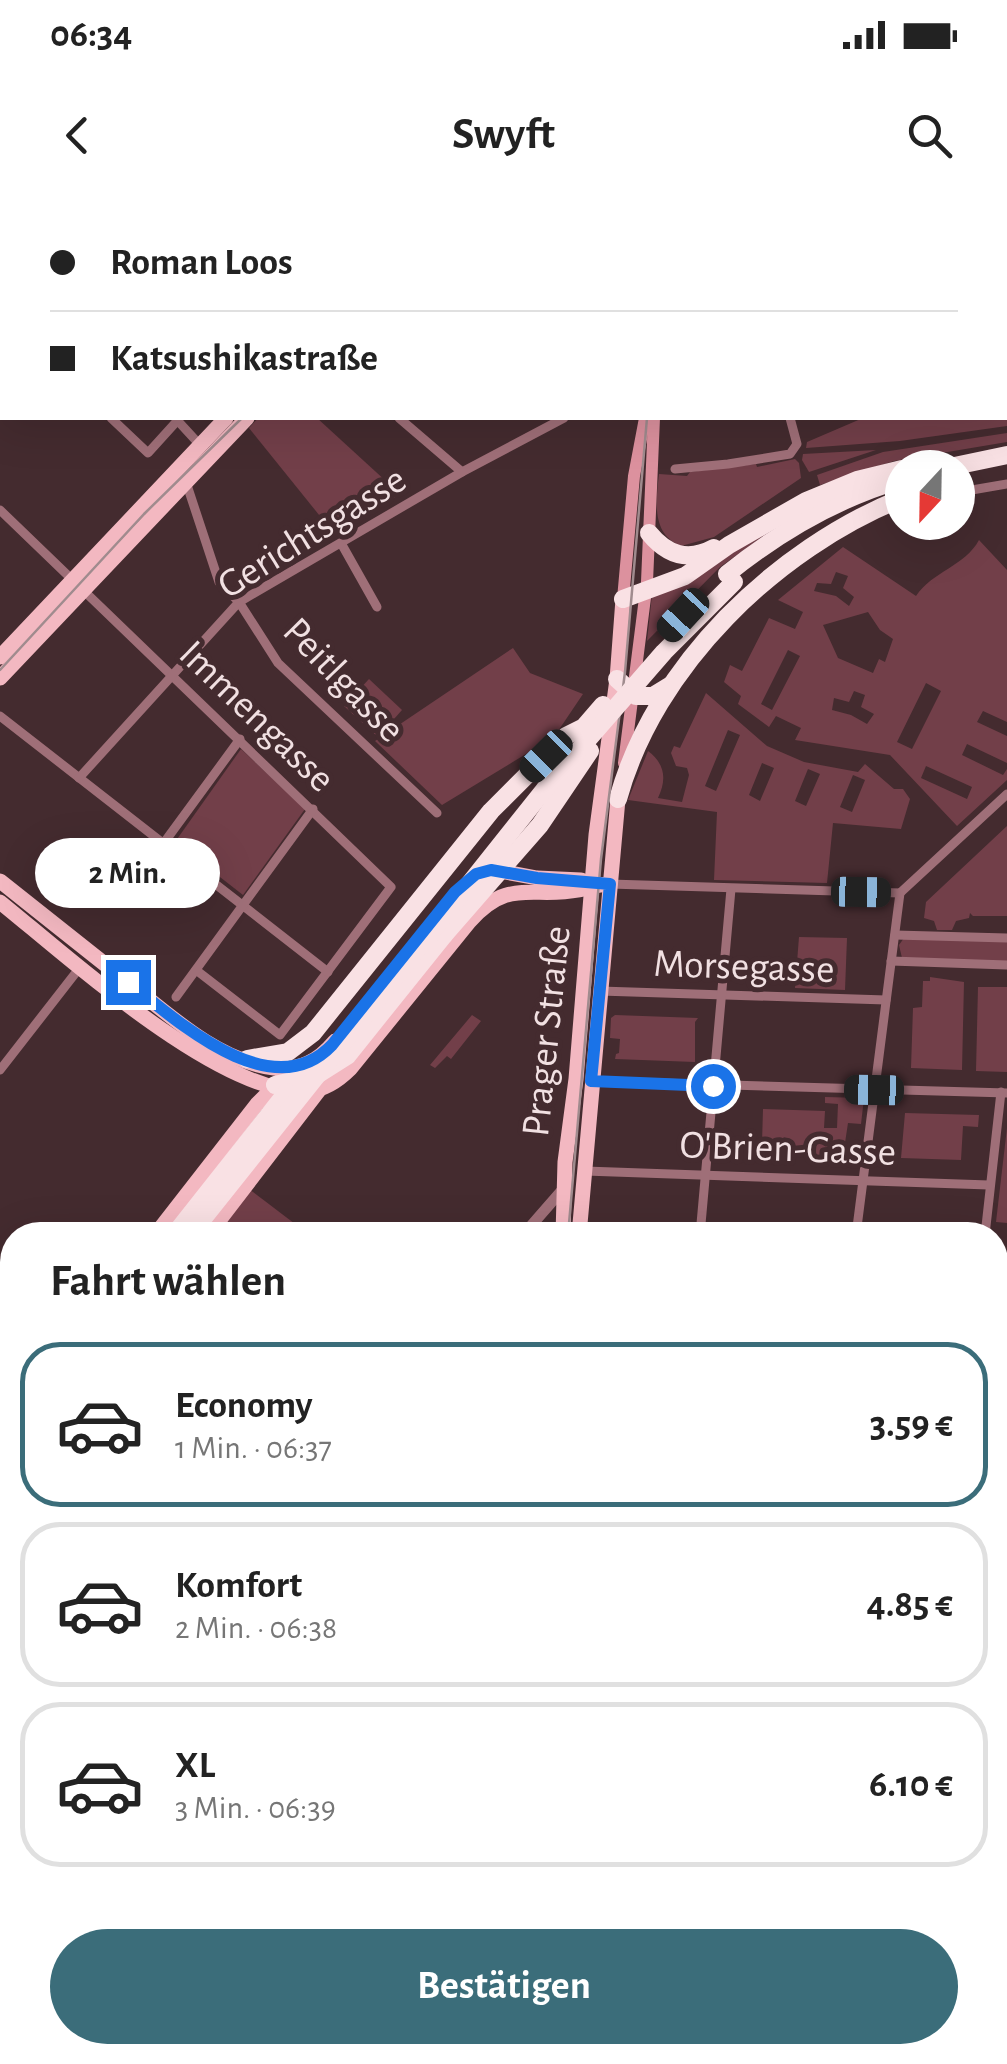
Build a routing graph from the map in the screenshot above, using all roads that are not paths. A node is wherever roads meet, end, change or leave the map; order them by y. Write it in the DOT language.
graph roads {
  1 [pos="113,420"];
  2 [pos="175,420"];
  3 [pos="177,420"];
  4 [pos="225,420"];
  5 [pos="244,420"];
  6 [pos="401,420"];
  7 [pos="560,420"];
  8 [pos="645,420"];
  9 [pos="654,420"];
  10 [pos="791,420"];
  11 [pos="206,450"];
  12 [pos="1007,455"];
  13 [pos="975,462"];
  14 [pos="1007,466"];
  15 [pos="675,468"];
  16 [pos="462,472"];
  17 [pos="885,473"];
  18 [pos="183,474"];
  19 [pos="975,478"];
  20 [pos="975,483"];
  21 [pos="1007,484"];
  22 [pos="885,485"];
  23 [pos="885,497"];
  24 [pos="885,507"];
  25 [pos="0,510"];
  26 [pos="649,533"];
  27 [pos="341,543"];
  28 [pos="729,545"];
  29 [pos="768,549"];
  30 [pos="78,584"];
  31 [pos="646,590"];
  32 [pos="623,599"];
  33 [pos="239,602"];
  34 [pos="377,607"];
  35 [pos="0,657"];
  36 [pos="174,674"];
  37 [pos="0,678"];
  38 [pos="678,678"];
  39 [pos="617,679"];
  40 [pos="633,695"];
  41 [pos="612,711"];
  42 [pos="0,716"];
  43 [pos="584,727"];
  44 [pos="240,739"];
  45 [pos="79,778"];
  46 [pos="1007,794"];
  47 [pos="618,799"];
  48 [pos="313,809"];
  49 [pos="436,813"];
  50 [pos="164,843"];
  51 [pos="144,870"];
  52 [pos="0,881"];
  53 [pos="610,884"];
  54 [pos="593,885"];
  55 [pos="731,889"];
  56 [pos="900,893"];
  57 [pos="0,902"];
  58 [pos="243,906"];
  59 [pos="895,935"];
  60 [pos="1007,938"];
  61 [pos="86,960"];
  62 [pos="892,961"];
  63 [pos="1007,965"];
  64 [pos="196,970"];
  65 [pos="328,972"];
  66 [pos="600,991"];
  67 [pos="722,994"];
  68 [pos="176,997"];
  69 [pos="886,1000"];
  70 [pos="246,1068"];
  71 [pos="0,1070"];
  72 [pos="288,1078"];
  73 [pos="591,1081"];
  74 [pos="713,1086"];
  75 [pos="320,1088"];
  76 [pos="874,1090"];
  77 [pos="1004,1092"];
  78 [pos="258,1104"];
  79 [pos="296,1121"];
  80 [pos="585,1171"];
  81 [pos="705,1175"];
  82 [pos="863,1179"];
  83 [pos="989,1185"];
  84 [pos="564,1188"];
  85 [pos="165,1222"];
  86 [pos="184,1222"];
  87 [pos="200,1222"];
  88 [pos="218,1222"];
  89 [pos="534,1222"];
  90 [pos="563,1222"];
  91 [pos="580,1222"];
  92 [pos="701,1222"];
  93 [pos="858,1222"];
  94 [pos="986,1222"];
  1 -- 2 [label="street"];
  3 -- 11 [label="street"];
  4 -- 11 [label="main road"];
  5 -- 11 [label="main road"];
  6 -- 16 [label="street"];
  7 -- 16 [label="street, Gerichtsgasse"];
  8 -- 32 [label="main road, Prager Straße"];
  9 -- 26 [label="main road, Prager Straße"];
  10 -- 15 [label="street"];
  11 -- 18 [label="main road"];
  12 -- 13 [label="highway"];
  14 -- 19 [label="highway"];
  16 -- 27 [label="street, Gerichtsgasse"];
  17 -- 28 [label="highway"];
  18 -- 30 [label="main road"];
  18 -- 33 [label="street, Peitlgasse"];
  20 -- 21 [label="street"];
  22 -- 29 [label="highway"];
  23 -- 29 [label="highway"];
  24 -- 38 [label="highway"];
  25 -- 30 [label="street, Immengasse"];
  26 -- 28 [label="highway"];
  26 -- 31 [label="main road, Prager Straße"];
  27 -- 33 [label="street, Gerichtsgasse"];
  27 -- 34 [label="street"];
  28 -- 31 [label="highway"];
  29 -- 41 [label="highway, bridge"];
  29 -- 43 [label="highway"];
  30 -- 35 [label="main road"];
  30 -- 36 [label="street, Immengasse"];
  30 -- 37 [label="main road"];
  31 -- 32 [label="highway"];
  31 -- 40 [label="main road, Prager Straße"];
  32 -- 39 [label="main road, Prager Straße"];
  33 -- 36 [label="street, Gerichtsgasse"];
  33 -- 49 [label="street, Peitlgasse"];
  36 -- 44 [label="street, Immengasse"];
  36 -- 45 [label="street, Gerichtsgasse"];
  38 -- 40 [label="highway"];
  38 -- 47 [label="highway"];
  39 -- 40 [label="highway"];
  39 -- 54 [label="main road, Prager Straße"];
  40 -- 47 [label="main road, Prager Straße"];
  41 -- 72 [label="highway, bridge"];
  41 -- 87 [label="highway, bridge"];
  42 -- 45 [label="street"];
  43 -- 70 [label="highway"];
  43 -- 86 [label="highway, bridge"];
  44 -- 48 [label="street, Immengasse"];
  44 -- 50 [label="street"];
  45 -- 50 [label="street"];
  46 -- 56 [label="street"];
  47 -- 53 [label="main road, Prager Straße"];
  48 -- 58 [label="street"];
  48 -- 65 [label="street, Immengasse"];
  50 -- 51 [label="street"];
  50 -- 58 [label="street"];
  52 -- 61 [label="main road"];
  53 -- 54 [label="main road"];
  53 -- 55 [label="street"];
  53 -- 66 [label="main road, Prager Straße"];
  54 -- 72 [label="main road"];
  54 -- 75 [label="main road"];
  54 -- 84 [label="main road, Prager Straße"];
  55 -- 56 [label="street"];
  55 -- 67 [label="street"];
  56 -- 59 [label="street"];
  57 -- 61 [label="main road"];
  58 -- 64 [label="street"];
  58 -- 65 [label="street"];
  59 -- 60 [label="street"];
  59 -- 62 [label="street"];
  61 -- 70 [label="main road"];
  61 -- 71 [label="street"];
  62 -- 63 [label="street"];
  62 -- 69 [label="street"];
  64 -- 65 [label="street"];
  64 -- 68 [label="street"];
  66 -- 67 [label="street, Morsegasse"];
  66 -- 73 [label="main road, Prager Straße"];
  67 -- 69 [label="street, Morsegasse"];
  67 -- 74 [label="street"];
  69 -- 76 [label="street"];
  70 -- 72 [label="main road"];
  70 -- 78 [label="main road"];
  72 -- 75 [label="main road"];
  72 -- 78 [label="main road"];
  72 -- 79 [label="main road"];
  73 -- 74 [label="street"];
  73 -- 80 [label="main road, Prager Straße"];
  74 -- 76 [label="street"];
  74 -- 81 [label="street"];
  75 -- 79 [label="main road"];
  76 -- 77 [label="street"];
  76 -- 82 [label="street"];
  77 -- 83 [label="street"];
  78 -- 85 [label="main road"];
  79 -- 88 [label="main road"];
  80 -- 81 [label="street, O'Brien-Gasse"];
  80 -- 84 [label="main road"];
  80 -- 91 [label="main road, Prager Straße"];
  81 -- 82 [label="street, O'Brien-Gasse"];
  81 -- 92 [label="street"];
  82 -- 83 [label="street, O'Brien-Gasse"];
  82 -- 93 [label="street"];
  83 -- 94 [label="street"];
  84 -- 89 [label="street"];
  84 -- 90 [label="main road, Prager Straße"];
}
